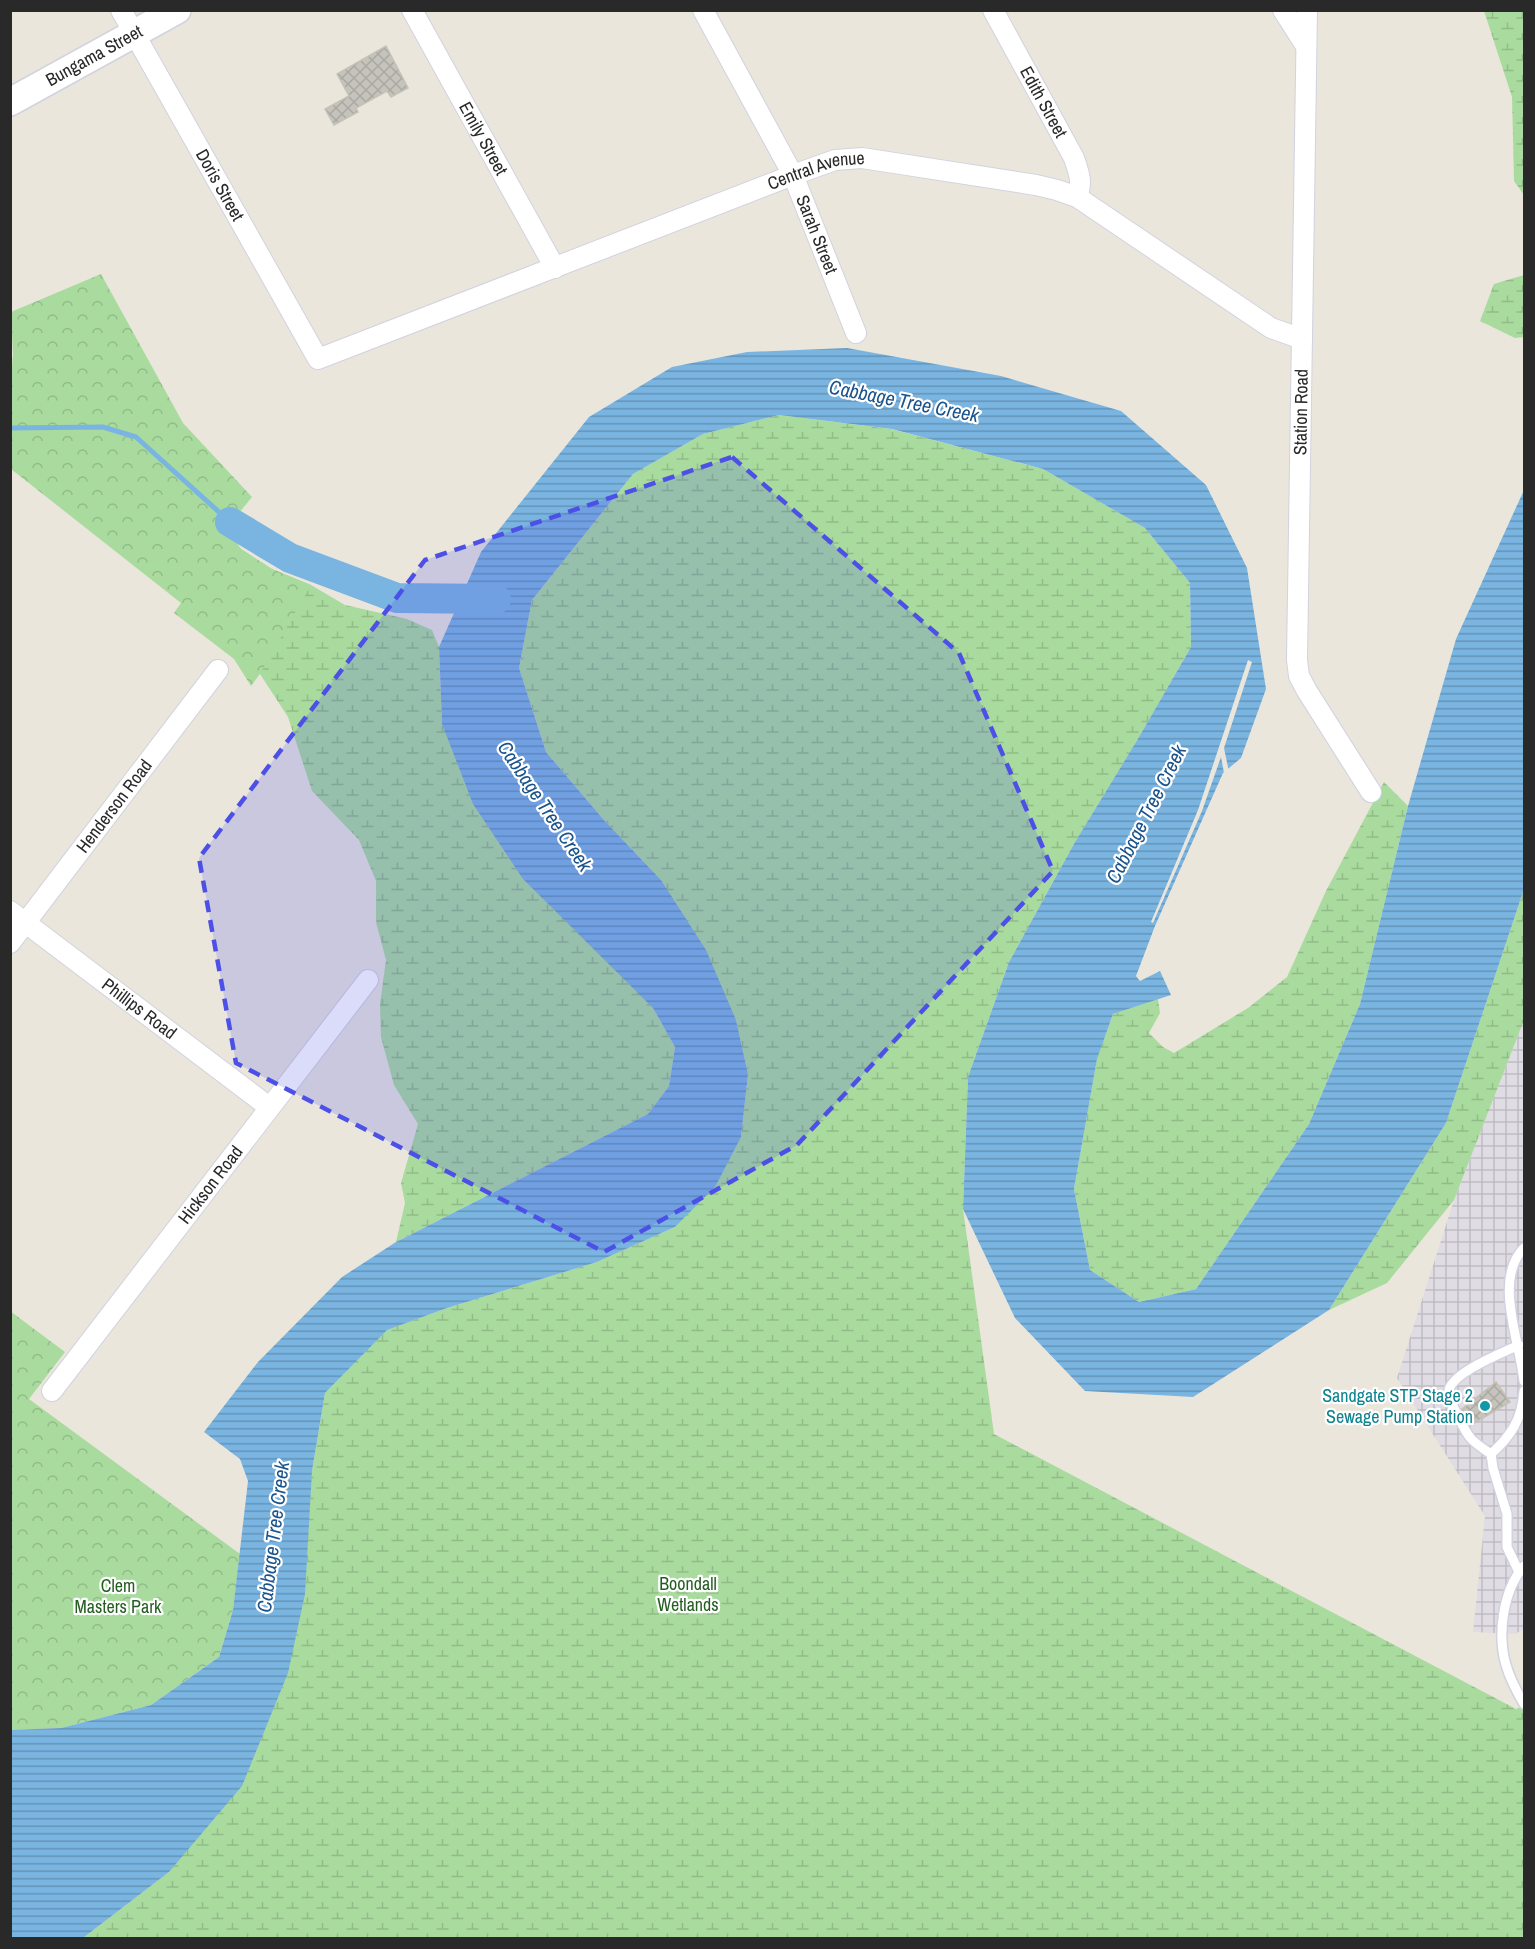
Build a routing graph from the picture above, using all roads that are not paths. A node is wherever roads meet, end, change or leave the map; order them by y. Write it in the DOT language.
graph roads {
  1 [pos="121,10"];
  2 [pos="177,10"];
  3 [pos="412,10"];
  4 [pos="703,10"];
  5 [pos="993,10"];
  6 [pos="1283,10"];
  7 [pos="1307,10"];
  8 [pos="134,34"];
  9 [pos="1306,45"];
  10 [pos="10,102"];
  11 [pos="793,175"];
  12 [pos="1077,198"];
  13 [pos="555,268"];
  14 [pos="856,333"];
  15 [pos="1302,339"];
  16 [pos="318,359"];
  17 [pos="218,670"];
  18 [pos="1371,792"];
  19 [pos="18,917"];
  20 [pos="10,943"];
  21 [pos="368,980"];
  22 [pos="269,1107"];
  23 [pos="1524,1248"];
  24 [pos="1519,1345"];
  25 [pos="1524,1381"];
  26 [pos="52,1391"];
  27 [pos="1524,1391"];
  28 [pos="1491,1454"];
  29 [pos="1522,1569"];
  30 [pos="1524,1704"];
  1 -- 8 [label="street, Doris Street"];
  2 -- 8 [label="street, Bungama Street"];
  3 -- 13 [label="street, Emily Street"];
  4 -- 11 [label="street, Sarah Street"];
  5 -- 12 [label="street, Edith Street"];
  6 -- 9 [label="street"];
  7 -- 9 [label="street, Station Road"];
  8 -- 10 [label="street, Bungama Street"];
  8 -- 16 [label="street, Doris Street"];
  9 -- 15 [label="street, Station Road"];
  11 -- 12 [label="street, Central Avenue"];
  11 -- 13 [label="street, Central Avenue"];
  11 -- 14 [label="street, Sarah Street"];
  12 -- 15 [label="street, Central Avenue"];
  13 -- 16 [label="street, Central Avenue"];
  15 -- 18 [label="street, Station Road"];
  17 -- 19 [label="street, Henderson Road"];
  19 -- 20 [label="street, Henderson Road"];
  19 -- 22 [label="street, Phillips Road"];
  21 -- 22 [label="street, Hickson Road"];
  22 -- 26 [label="street, Hickson Road"];
  23 -- 24 [label="lane"];
  24 -- 25 [label="lane"];
  24 -- 28 [label="lane"];
  27 -- 28 [label="lane"];
  28 -- 29 [label="lane"];
  29 -- 30 [label="lane"];
}
